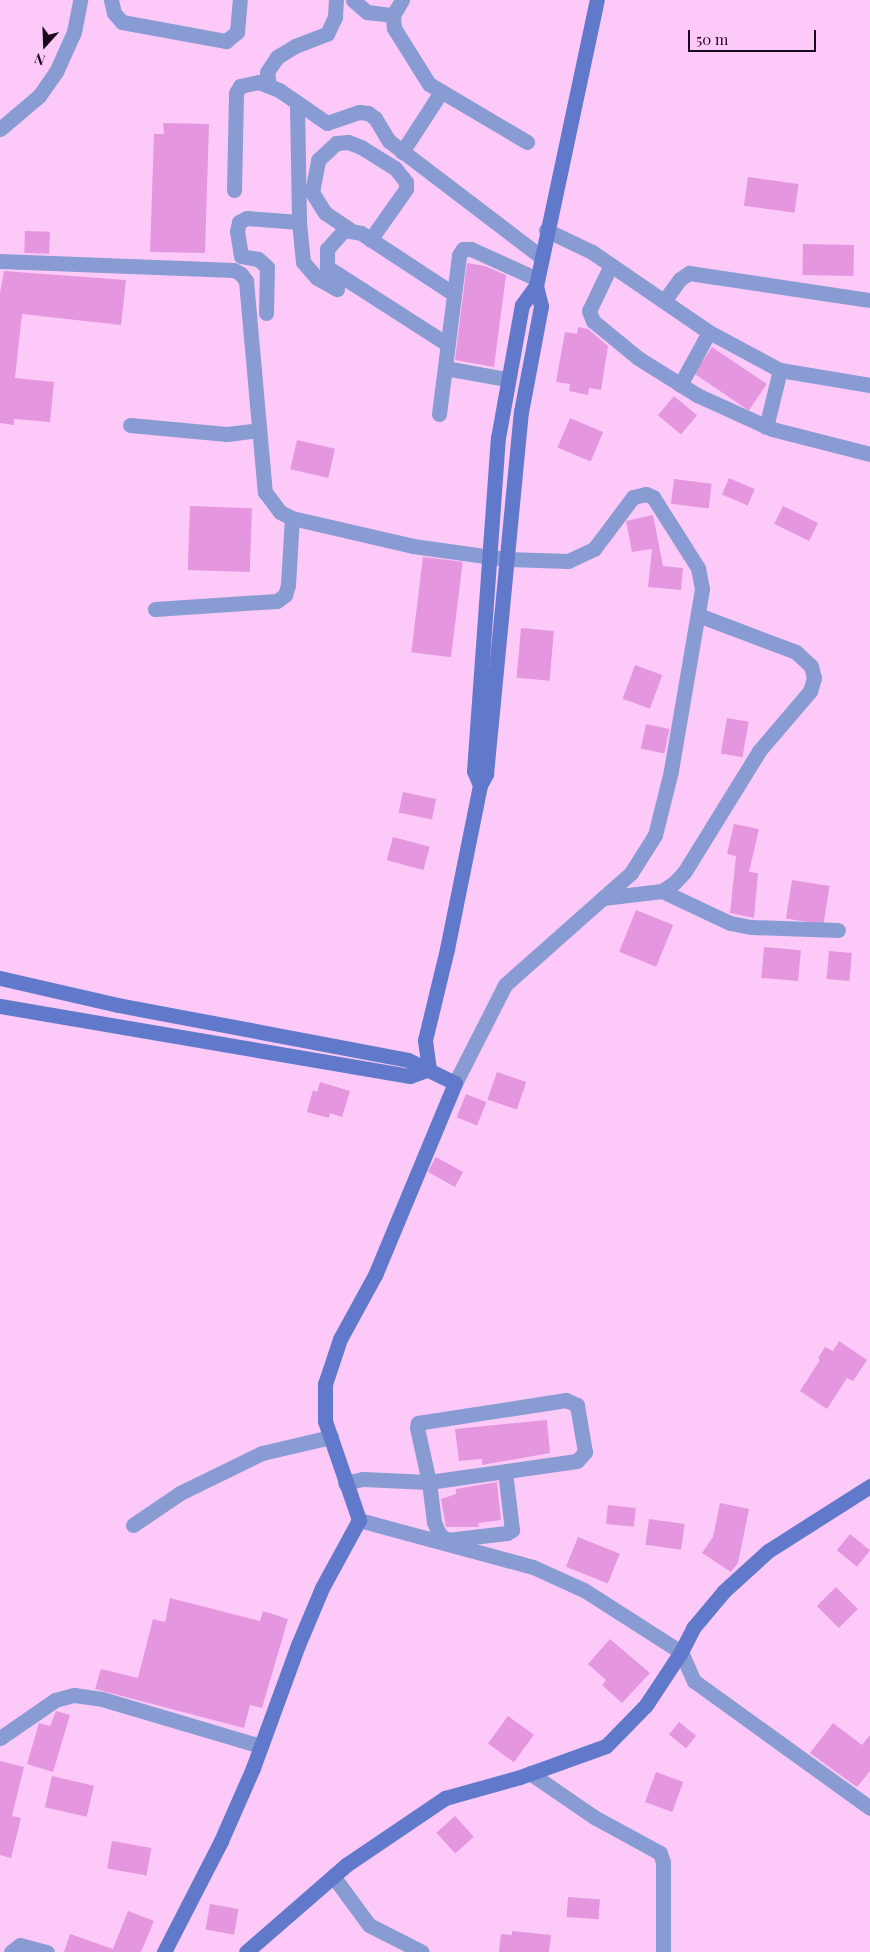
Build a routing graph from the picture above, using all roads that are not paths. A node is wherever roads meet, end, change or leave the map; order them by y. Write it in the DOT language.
graph roads {
  1 [pos="80,0"];
  2 [pos="111,0"];
  3 [pos="240,0"];
  4 [pos="336,0"];
  5 [pos="353,0"];
  6 [pos="402,0"];
  7 [pos="597,0"];
  8 [pos="393,16"];
  9 [pos="269,85"];
  10 [pos="441,92"];
  11 [pos="297,104"];
  12 [pos="0,129"];
  13 [pos="527,142"];
  14 [pos="402,152"];
  15 [pos="234,190"];
  16 [pos="299,222"];
  17 [pos="546,230"];
  18 [pos="352,231"];
  19 [pos="370,240"];
  20 [pos="541,256"];
  21 [pos="0,261"];
  22 [pos="611,265"];
  23 [pos="536,283"];
  24 [pos="337,289"];
  25 [pos="454,294"];
  26 [pos="870,300"];
  27 [pos="664,301"];
  28 [pos="266,313"];
  29 [pos="709,332"];
  30 [pos="448,344"];
  31 [pos="445,368"];
  32 [pos="780,370"];
  33 [pos="508,378"];
  34 [pos="680,385"];
  35 [pos="870,385"];
  36 [pos="439,414"];
  37 [pos="130,425"];
  38 [pos="766,427"];
  39 [pos="259,430"];
  40 [pos="498,438"];
  41 [pos="517,441"];
  42 [pos="870,454"];
  43 [pos="292,518"];
  44 [pos="489,556"];
  45 [pos="507,559"];
  46 [pos="156,609"];
  47 [pos="698,615"];
  48 [pos="481,686"];
  49 [pos="496,688"];
  50 [pos="480,785"];
  51 [pos="662,891"];
  52 [pos="602,898"];
  53 [pos="838,930"];
  54 [pos="0,978"];
  55 [pos="0,1006"];
  56 [pos="429,1069"];
  57 [pos="455,1083"];
  58 [pos="331,1437"];
  59 [pos="505,1471"];
  60 [pos="428,1482"];
  61 [pos="345,1483"];
  62 [pos="870,1486"];
  63 [pos="359,1520"];
  64 [pos="133,1525"];
  65 [pos="681,1652"];
  66 [pos="0,1738"];
  67 [pos="261,1746"];
  68 [pos="530,1773"];
  69 [pos="870,1808"];
  70 [pos="333,1876"];
  71 [pos="11,1952"];
  72 [pos="47,1952"];
  73 [pos="164,1952"];
  74 [pos="246,1952"];
  75 [pos="422,1952"];
  76 [pos="664,1952"];
  1 -- 12 [label="street"];
  2 -- 3 [label="street"];
  4 -- 9 [label="street"];
  5 -- 8 [label="street"];
  6 -- 8 [label="street"];
  7 -- 17 [label="street"];
  8 -- 10 [label="street"];
  9 -- 11 [label="street"];
  9 -- 15 [label="street"];
  10 -- 13 [label="street"];
  10 -- 14 [label="street"];
  11 -- 14 [label="street"];
  11 -- 16 [label="street"];
  14 -- 20 [label="street"];
  16 -- 24 [label="street"];
  16 -- 28 [label="street"];
  17 -- 20 [label="street"];
  17 -- 22 [label="street"];
  18 -- 19 [label="street"];
  18 -- 19 [label="street"];
  18 -- 30 [label="street"];
  19 -- 25 [label="street"];
  20 -- 23 [label="street"];
  21 -- 39 [label="street"];
  22 -- 27 [label="street"];
  22 -- 34 [label="street"];
  23 -- 25 [label="street"];
  23 -- 33 [label="street"];
  23 -- 41 [label="street"];
  25 -- 30 [label="street"];
  26 -- 27 [label="street"];
  27 -- 29 [label="street"];
  29 -- 32 [label="street"];
  29 -- 34 [label="street"];
  30 -- 31 [label="street"];
  31 -- 33 [label="street"];
  31 -- 36 [label="street"];
  32 -- 35 [label="street"];
  32 -- 38 [label="street"];
  33 -- 40 [label="street"];
  34 -- 38 [label="street"];
  37 -- 39 [label="street"];
  38 -- 42 [label="street"];
  39 -- 43 [label="street"];
  40 -- 41 [label="street"];
  40 -- 44 [label="street"];
  41 -- 45 [label="street"];
  43 -- 44 [label="street"];
  43 -- 46 [label="street"];
  44 -- 45 [label="street"];
  44 -- 48 [label="street"];
  45 -- 47 [label="street"];
  45 -- 49 [label="street"];
  47 -- 51 [label="street"];
  47 -- 52 [label="street"];
  48 -- 49 [label="street"];
  48 -- 50 [label="street"];
  49 -- 50 [label="street"];
  50 -- 56 [label="street"];
  51 -- 52 [label="street"];
  51 -- 53 [label="street"];
  52 -- 57 [label="street"];
  54 -- 56 [label="street"];
  55 -- 56 [label="street"];
  56 -- 57 [label="street"];
  57 -- 58 [label="street"];
  58 -- 61 [label="street"];
  58 -- 64 [label="street"];
  59 -- 60 [label="street"];
  59 -- 60 [label="street"];
  59 -- 60 [label="street"];
  60 -- 61 [label="street"];
  61 -- 63 [label="street"];
  62 -- 65 [label="street"];
  63 -- 65 [label="street"];
  63 -- 67 [label="street"];
  65 -- 68 [label="street"];
  65 -- 69 [label="street"];
  66 -- 67 [label="street"];
  67 -- 73 [label="street"];
  68 -- 70 [label="street"];
  68 -- 76 [label="street"];
  70 -- 74 [label="street"];
  70 -- 75 [label="street"];
  71 -- 72 [label="street"];
}
